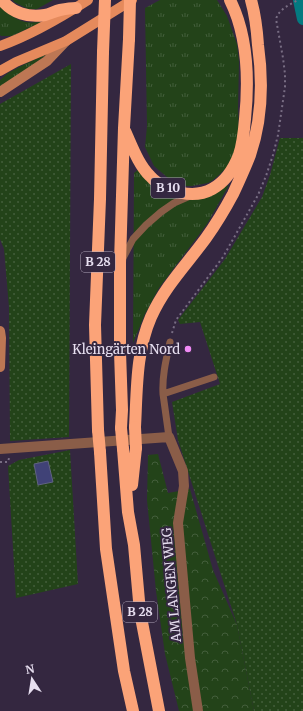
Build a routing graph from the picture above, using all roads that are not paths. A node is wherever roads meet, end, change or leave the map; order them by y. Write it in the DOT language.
graph roads {
  1 [pos="2,0"];
  2 [pos="88,0"];
  3 [pos="105,0"];
  4 [pos="131,0"];
  5 [pos="230,0"];
  6 [pos="251,0"];
  7 [pos="76,8"];
  8 [pos="66,41"];
  9 [pos="0,46"];
  10 [pos="0,70"];
  11 [pos="0,92"];
  12 [pos="124,128"];
  13 [pos="193,194"];
  14 [pos="120,263"];
  15 [pos="0,336"];
  16 [pos="170,342"];
  17 [pos="0,368"];
  18 [pos="214,377"];
  19 [pos="163,394"];
  20 [pos="169,437"];
  21 [pos="0,449"];
  22 [pos="128,512"];
  23 [pos="133,711"];
  24 [pos="159,711"];
  25 [pos="198,711"];
  1 -- 7 [label="highway"];
  2 -- 7 [label="main road"];
  3 -- 23 [label="highway, B 28, bridge"];
  4 -- 8 [label="main road, B 10"];
  4 -- 12 [label="highway, B 10, bridge"];
  5 -- 13 [label="highway, B 10"];
  6 -- 22 [label="highway, bridge"];
  7 -- 9 [label="main road"];
  8 -- 10 [label="main road, B 10"];
  8 -- 11 [label="main road"];
  12 -- 13 [label="highway, B 10"];
  12 -- 14 [label="highway, B 28"];
  13 -- 14 [label="lane"];
  14 -- 22 [label="highway, B 28, bridge"];
  15 -- 17 [label="main road"];
  16 -- 19 [label="lane"];
  18 -- 19 [label="lane"];
  19 -- 20 [label="lane"];
  20 -- 21 [label="street"];
  20 -- 25 [label="street, AM LANGEN WEG"];
  22 -- 24 [label="highway, B 28"];
}
